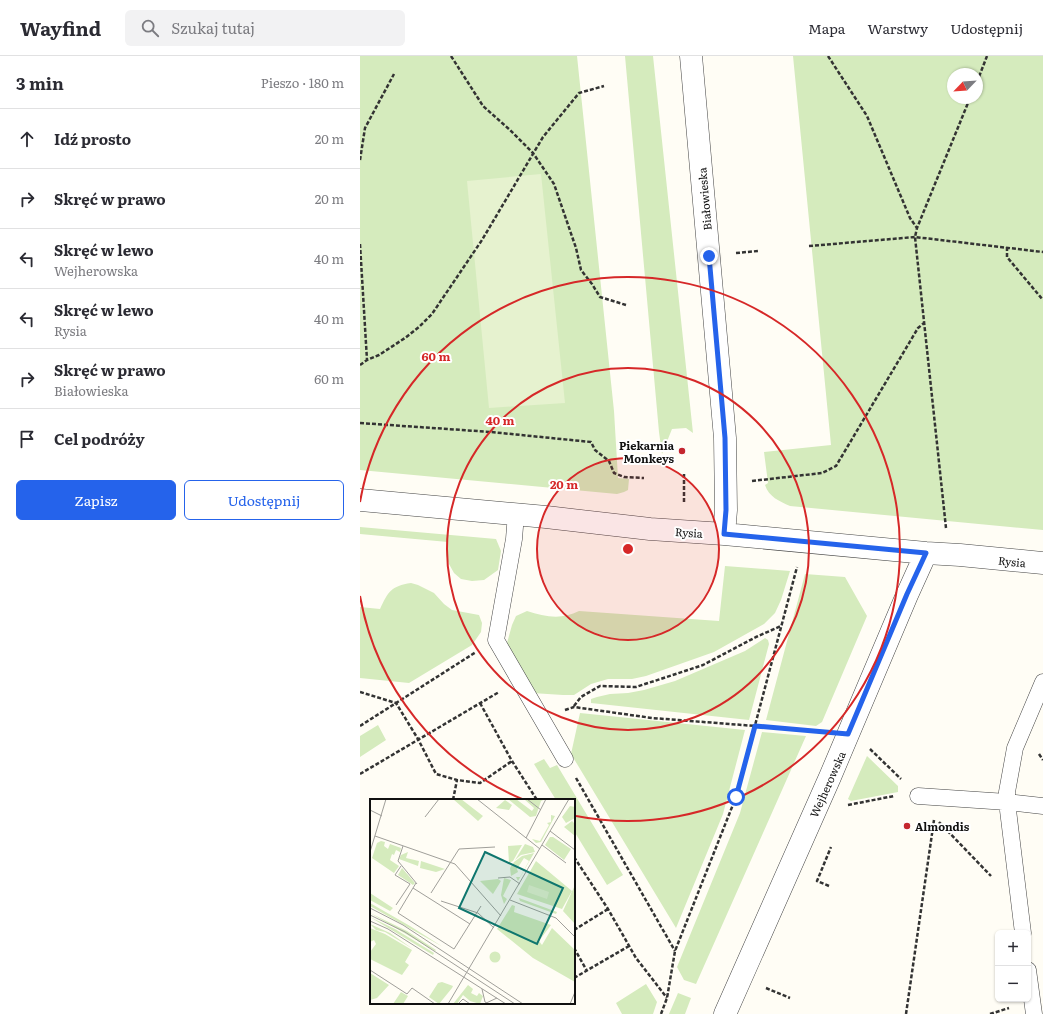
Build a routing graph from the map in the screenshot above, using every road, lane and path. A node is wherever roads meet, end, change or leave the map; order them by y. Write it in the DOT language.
graph roads {
  1 [pos="451,56"];
  2 [pos="691,56"];
  3 [pos="828,56"];
  4 [pos="988,56"];
  5 [pos="983,68"];
  6 [pos="394,74"];
  7 [pos="604,86"];
  8 [pos="968,104"];
  9 [pos="533,153"];
  10 [pos="360,160"];
  11 [pos="917,228"];
  12 [pos="916,237"];
  13 [pos="360,244"];
  14 [pos="809,246"];
  15 [pos="1007,247"];
  16 [pos="1043,252"];
  17 [pos="1043,300"];
  18 [pos="626,305"];
  19 [pos="924,323"];
  20 [pos="367,360"];
  21 [pos="360,365"];
  22 [pos="360,423"];
  23 [pos="684,474"];
  24 [pos="644,478"];
  25 [pos="726,484"];
  26 [pos="360,500"];
  27 [pos="684,502"];
  28 [pos="516,514"];
  29 [pos="946,530"];
  30 [pos="724,534"];
  31 [pos="926,553"];
  32 [pos="798,563"];
  33 [pos="1043,563"];
  34 [pos="781,626"];
  35 [pos="496,640"];
  36 [pos="520,679"];
  37 [pos="1042,689"];
  38 [pos="360,692"];
  39 [pos="396,703"];
  40 [pos="480,703"];
  41 [pos="360,726"];
  42 [pos="755,726"];
  43 [pos="848,734"];
  44 [pos="418,739"];
  45 [pos="565,759"];
  46 [pos="512,761"];
  47 [pos="360,774"];
  48 [pos="457,780"];
  49 [pos="899,795"];
  50 [pos="918,796"];
  51 [pos="453,799"];
  52 [pos="536,799"];
  53 [pos="1007,802"];
  54 [pos="847,805"];
  55 [pos="1043,806"];
  56 [pos="934,817"];
  57 [pos="831,847"];
  58 [pos="575,859"];
  59 [pos="829,886"];
  60 [pos="608,909"];
  61 [pos="575,929"];
  62 [pos="1023,930"];
  63 [pos="629,946"];
  64 [pos="575,950"];
  65 [pos="676,951"];
  66 [pos="587,971"];
  67 [pos="575,977"];
  68 [pos="1031,992"];
  69 [pos="667,998"];
  70 [pos="661,1014"];
  71 [pos="725,1014"];
  72 [pos="906,1014"];
  73 [pos="1034,1014"];
  1 -- 9 [label="path"];
  2 -- 25 [label="street, Białowieska"];
  3 -- 11 [label="path"];
  4 -- 5 [label="path"];
  6 -- 10 [label="path"];
  7 -- 9 [label="path"];
  8 -- 11 [label="path"];
  9 -- 18 [label="path"];
  9 -- 20 [label="path"];
  11 -- 12 [label="path"];
  12 -- 14 [label="path"];
  12 -- 15 [label="path"];
  12 -- 19 [label="path"];
  13 -- 20 [label="path"];
  15 -- 16 [label="path"];
  15 -- 17 [label="path"];
  19 -- 25 [label="path"];
  19 -- 29 [label="path"];
  20 -- 21 [label="path"];
  22 -- 24 [label="path"];
  23 -- 27 [label="path"];
  25 -- 30 [label="street, Białowieska"];
  26 -- 28 [label="street, Rysia"];
  28 -- 30 [label="street, Rysia"];
  28 -- 35 [label="lane"];
  30 -- 31 [label="street, Rysia"];
  31 -- 33 [label="street, Rysia"];
  31 -- 43 [label="street, Wejherowska"];
  32 -- 34 [label="path"];
  34 -- 42 [label="path"];
  34 -- 42 [label="path"];
  35 -- 36 [label="lane"];
  35 -- 39 [label="path"];
  36 -- 40 [label="path"];
  36 -- 45 [label="lane"];
  37 -- 53 [label="lane"];
  38 -- 39 [label="path"];
  39 -- 41 [label="path"];
  39 -- 44 [label="path"];
  40 -- 44 [label="path"];
  40 -- 46 [label="path"];
  42 -- 43 [label="path"];
  42 -- 65 [label="path"];
  43 -- 71 [label="street, Wejherowska"];
  44 -- 47 [label="path"];
  44 -- 48 [label="path"];
  45 -- 65 [label="path"];
  46 -- 48 [label="path"];
  46 -- 52 [label="path"];
  48 -- 51 [label="path"];
  49 -- 54 [label="path"];
  50 -- 53 [label="lane"];
  53 -- 55 [label="lane"];
  53 -- 62 [label="lane"];
  56 -- 72 [label="path"];
  57 -- 59 [label="path"];
  58 -- 60 [label="path"];
  60 -- 61 [label="path"];
  60 -- 63 [label="path"];
  63 -- 66 [label="path"];
  63 -- 69 [label="path"];
  64 -- 66 [label="path"];
  65 -- 69 [label="path"];
  66 -- 67 [label="path"];
  68 -- 73 [label="lane"];
  69 -- 70 [label="path"];
}
